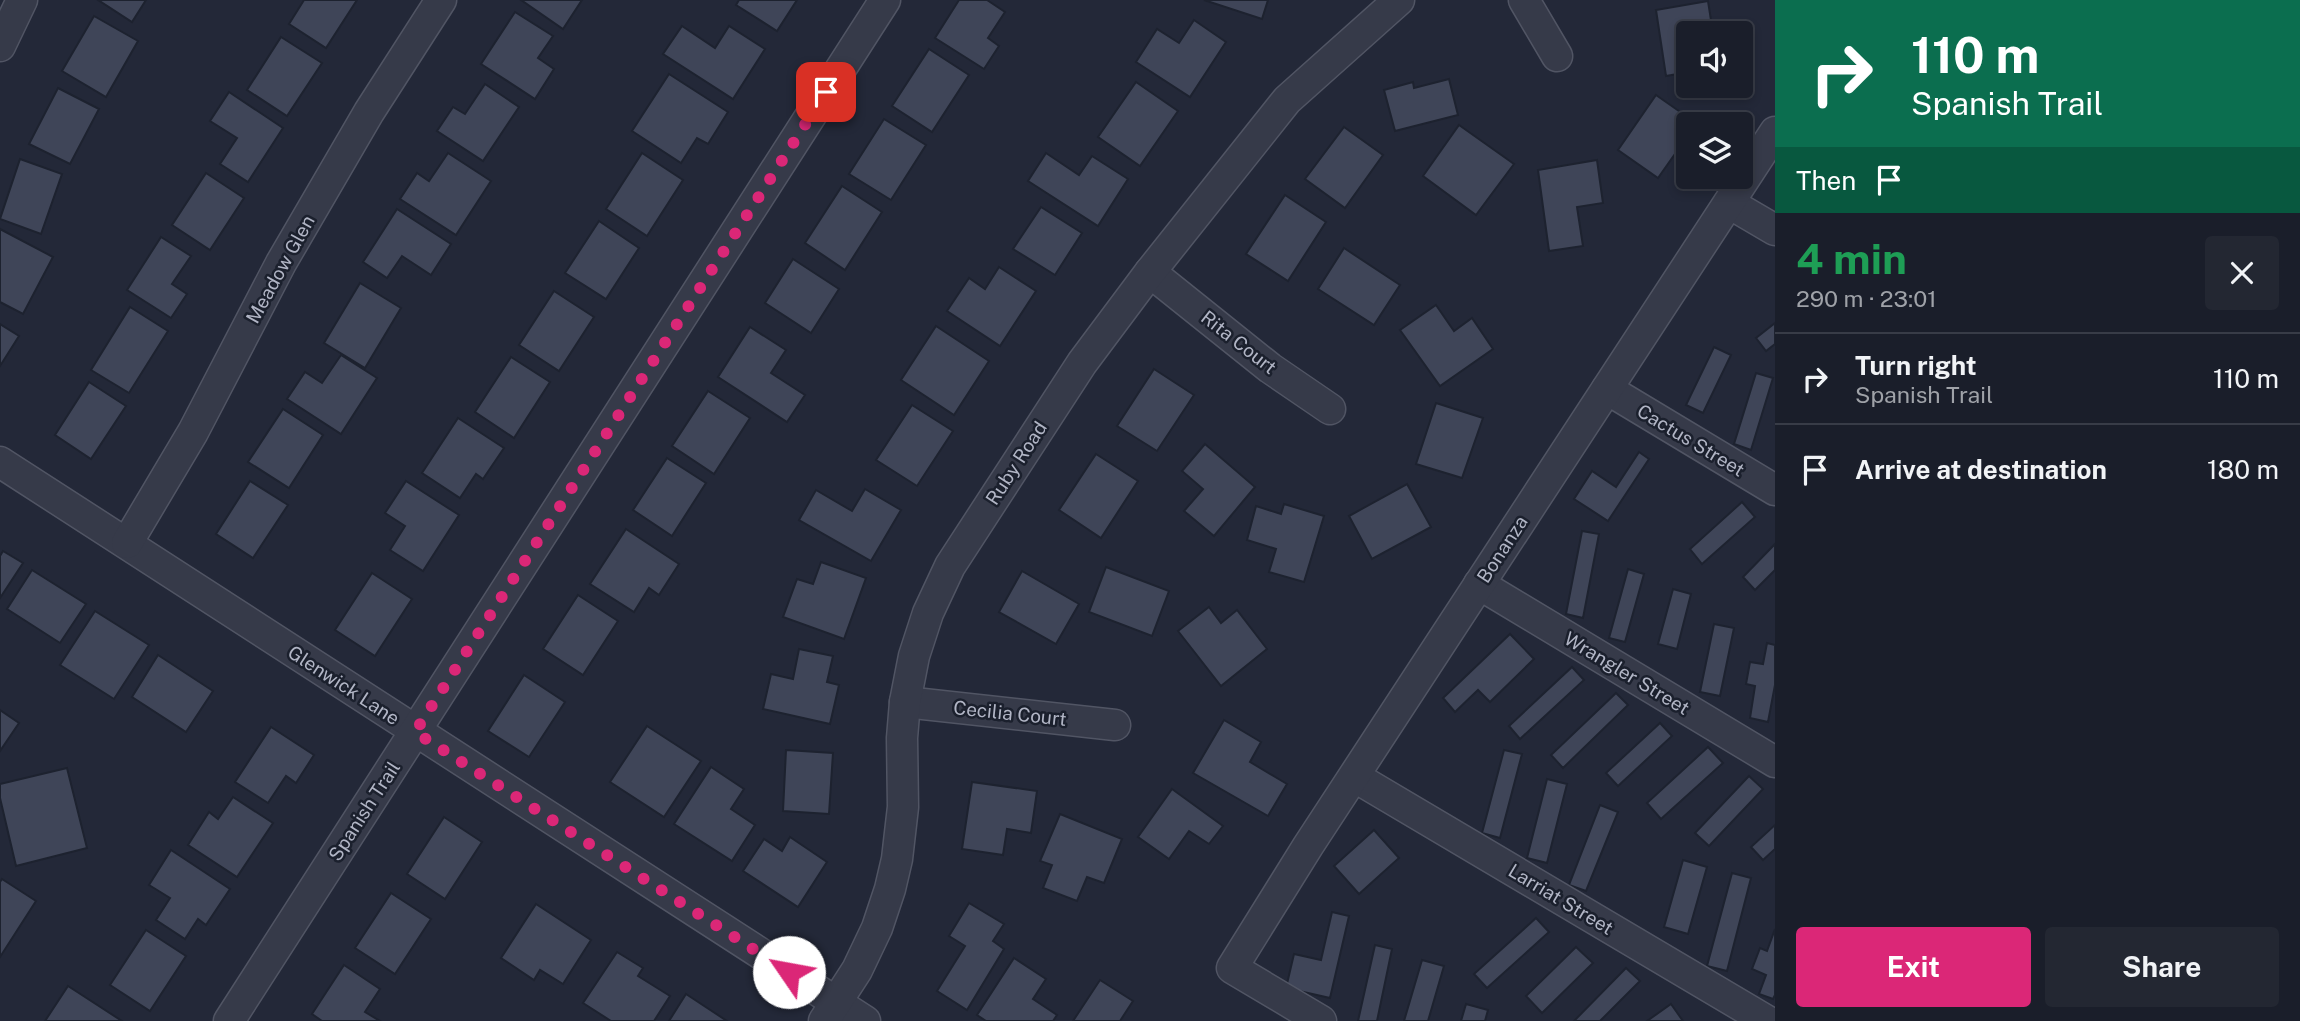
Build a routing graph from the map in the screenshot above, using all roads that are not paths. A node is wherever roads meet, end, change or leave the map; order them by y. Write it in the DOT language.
graph roads {
  1 [pos="22,0"];
  2 [pos="441,0"];
  3 [pos="885,0"];
  4 [pos="1399,0"];
  5 [pos="1524,0"];
  6 [pos="0,46"];
  7 [pos="1557,56"];
  8 [pos="1775,132"];
  9 [pos="1729,203"];
  10 [pos="1775,230"];
  11 [pos="1150,272"];
  12 [pos="1607,389"];
  13 [pos="1331,409"];
  14 [pos="0,461"];
  15 [pos="1775,490"];
  16 [pos="127,543"];
  17 [pos="1479,584"];
  18 [pos="905,702"];
  19 [pos="1115,725"];
  20 [pos="415,732"];
  21 [pos="1775,761"];
  22 [pos="1354,777"];
  23 [pos="830,1012"];
  24 [pos="229,1021"];
  25 [pos="865,1021"];
  26 [pos="1321,1021"];
  27 [pos="1767,1021"];
  1 -- 6 [label="street"];
  2 -- 16 [label="street, Meadow Glen"];
  3 -- 20 [label="street, Spanish Trail"];
  4 -- 11 [label="street, Ruby Road"];
  5 -- 7 [label="street"];
  8 -- 9 [label="street, Bonanza"];
  9 -- 10 [label="street"];
  9 -- 12 [label="street, Bonanza"];
  11 -- 13 [label="street, Rita Court"];
  11 -- 18 [label="street, Ruby Road"];
  12 -- 15 [label="street, Cactus Street"];
  12 -- 17 [label="street, Bonanza"];
  14 -- 16 [label="street, Glenwick Lane"];
  16 -- 20 [label="street, Glenwick Lane"];
  17 -- 21 [label="street, Wrangler Street"];
  17 -- 22 [label="street, Bonanza"];
  18 -- 19 [label="street, Cecilia Court"];
  18 -- 23 [label="street, Ruby Road"];
  20 -- 23 [label="street, Glenwick Lane"];
  20 -- 24 [label="street, Spanish Trail"];
  22 -- 26 [label="street, Bonanza"];
  22 -- 27 [label="street, Larriat Street"];
  23 -- 25 [label="street, Glenwick Lane"];
}
